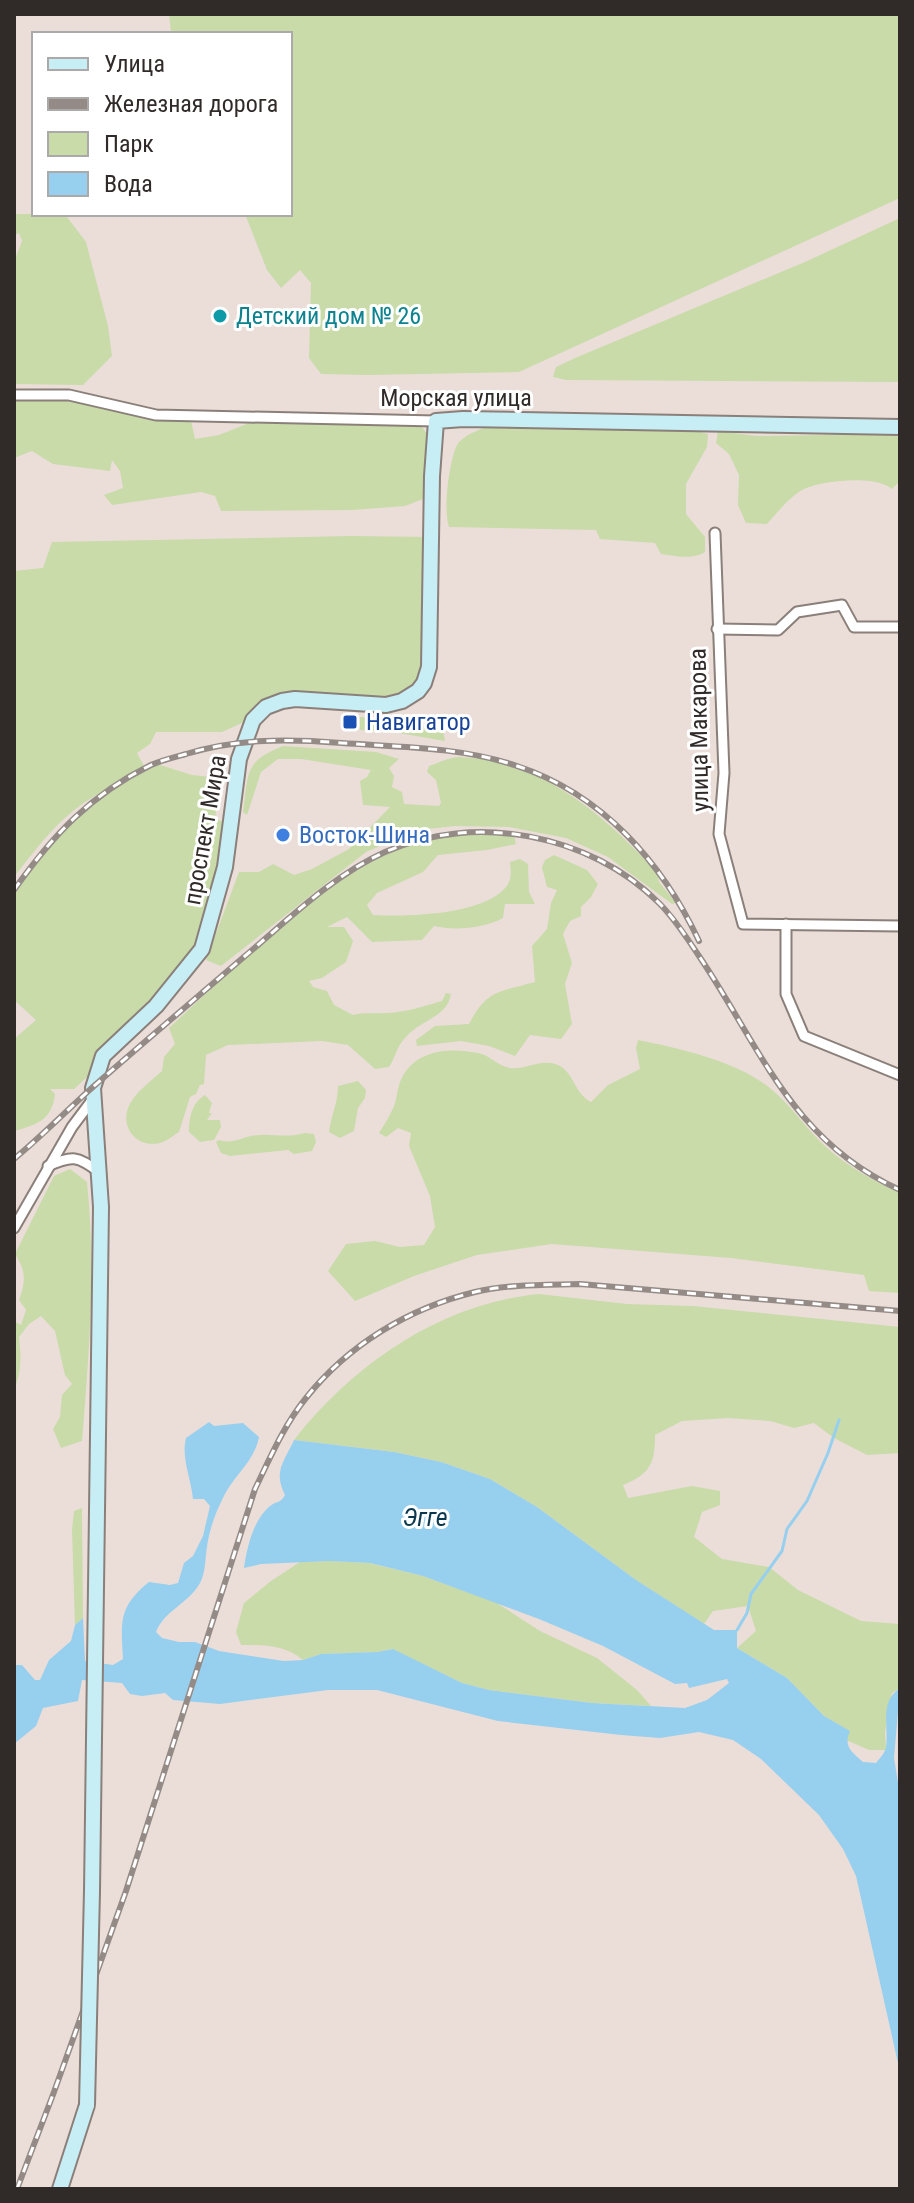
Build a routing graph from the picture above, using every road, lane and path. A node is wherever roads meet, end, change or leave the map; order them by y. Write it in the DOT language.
graph roads {
  1 [pos="14,395"];
  2 [pos="436,421"];
  3 [pos="900,427"];
  4 [pos="715,533"];
  5 [pos="900,627"];
  6 [pos="717,629"];
  7 [pos="786,924"];
  8 [pos="900,926"];
  9 [pos="900,1075"];
  10 [pos="93,1099"];
  11 [pos="48,1166"];
  12 [pos="100,1172"];
  13 [pos="14,1228"];
  14 [pos="60,2189"];
  1 -- 2 [label="street, Морская улица"];
  2 -- 3 [label="main road, Морская улица"];
  2 -- 10 [label="main road, проспект Мира"];
  4 -- 6 [label="street, улица Макарова"];
  5 -- 6 [label="street"];
  6 -- 7 [label="street, улица Макарова"];
  7 -- 8 [label="street"];
  7 -- 9 [label="street"];
  10 -- 11 [label="street"];
  10 -- 12 [label="main road, проспект Мира"];
  11 -- 12 [label="street"];
  11 -- 13 [label="street"];
  12 -- 14 [label="main road, проспект Мира, bridge"];
}
